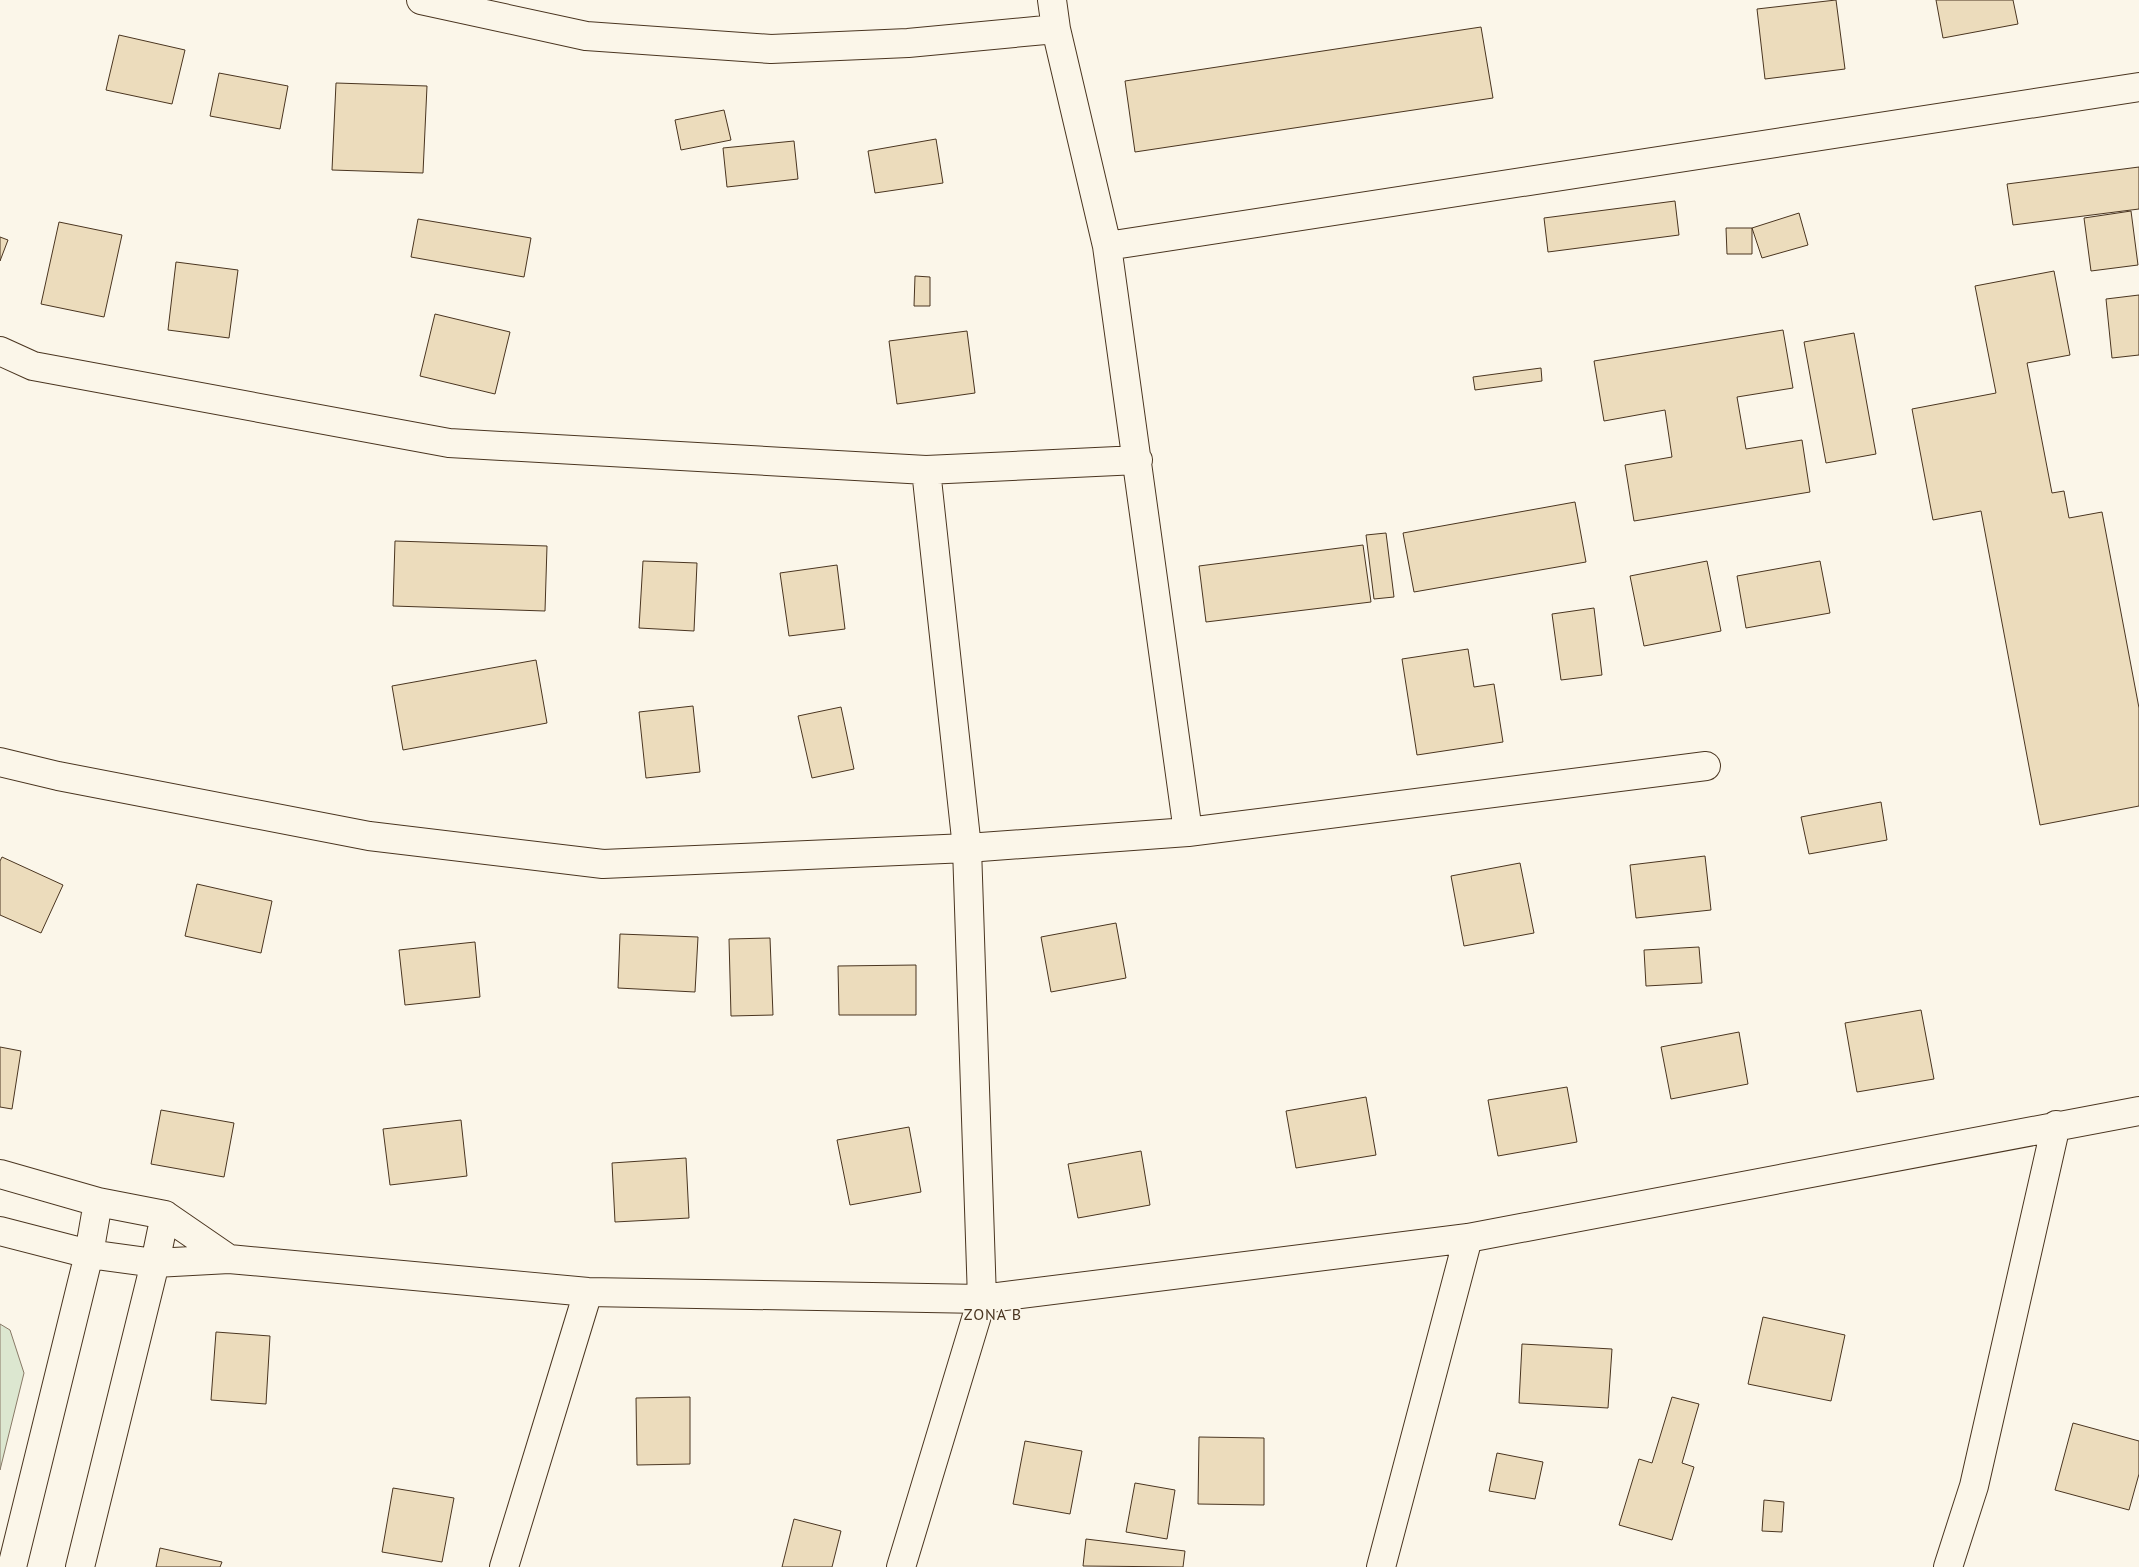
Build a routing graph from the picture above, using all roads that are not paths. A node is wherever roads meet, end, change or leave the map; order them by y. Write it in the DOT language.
graph roads {
  1 [pos="421,0"];
  2 [pos="1052,0"];
  3 [pos="1056,29"];
  4 [pos="2139,87"];
  5 [pos="1106,246"];
  6 [pos="0,351"];
  7 [pos="1138,460"];
  8 [pos="926,470"];
  9 [pos="0,762"];
  10 [pos="1706,766"];
  11 [pos="1188,832"];
  12 [pos="967,848"];
  13 [pos="2139,1111"];
  14 [pos="2056,1126"];
  15 [pos="0,1174"];
  16 [pos="98,1202"];
  17 [pos="165,1215"];
  18 [pos="0,1231"];
  19 [pos="1468,1238"];
  20 [pos="88,1254"];
  21 [pos="229,1259"];
  22 [pos="155,1263"];
  23 [pos="588,1292"];
  24 [pos="982,1299"];
  25 [pos="12,1567"];
  26 [pos="80,1567"];
  27 [pos="504,1567"];
  28 [pos="900,1567"];
  29 [pos="1381,1567"];
  30 [pos="1948,1567"];
  1 -- 3 [label="street"];
  2 -- 3 [label="street"];
  3 -- 5 [label="street"];
  4 -- 5 [label="street"];
  5 -- 7 [label="street"];
  6 -- 8 [label="street"];
  7 -- 8 [label="street"];
  7 -- 11 [label="street"];
  8 -- 12 [label="street"];
  9 -- 12 [label="street"];
  10 -- 11 [label="street"];
  11 -- 12 [label="street"];
  12 -- 24 [label="street"];
  13 -- 14 [label="street"];
  14 -- 19 [label="street"];
  14 -- 30 [label="street"];
  15 -- 16 [label="street"];
  16 -- 17 [label="street"];
  16 -- 20 [label="street"];
  17 -- 21 [label="street"];
  17 -- 22 [label="street"];
  18 -- 20 [label="street"];
  19 -- 24 [label="street"];
  19 -- 29 [label="street"];
  20 -- 22 [label="street"];
  20 -- 25 [label="street"];
  21 -- 22 [label="street"];
  21 -- 23 [label="street"];
  22 -- 26 [label="street"];
  23 -- 24 [label="street"];
  23 -- 27 [label="street"];
  24 -- 28 [label="street"];
}
